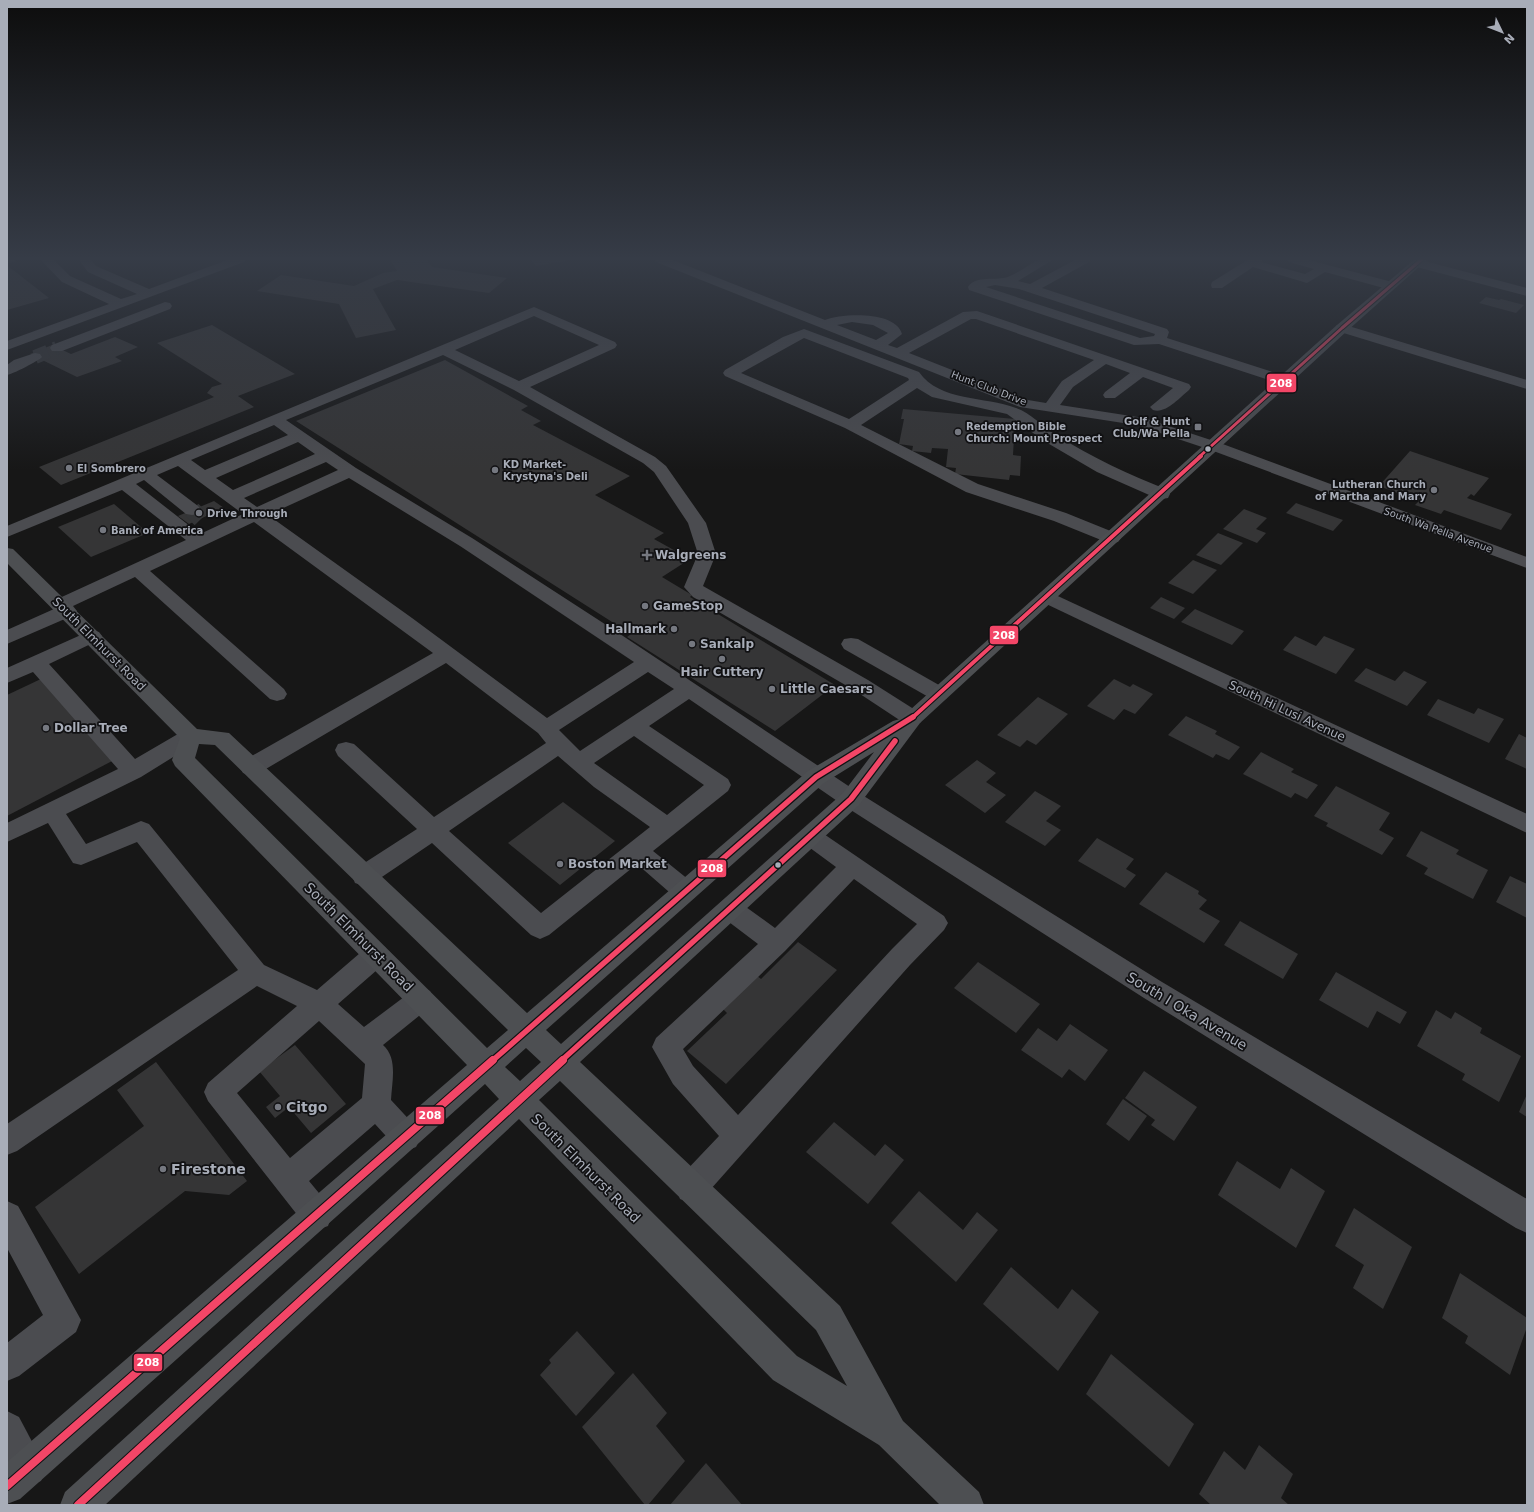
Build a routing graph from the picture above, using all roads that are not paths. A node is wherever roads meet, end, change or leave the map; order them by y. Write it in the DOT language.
graph roads {
  1 [pos="52,330"];
  2 [pos="104,330"];
  3 [pos="491,330"];
  4 [pos="575,330"];
  5 [pos="840,330"];
  6 [pos="893,330"];
  7 [pos="942,330"];
  8 [pos="1019,330"];
  9 [pos="1102,330"];
  10 [pos="1155,330"];
  11 [pos="1340,330"];
  12 [pos="1347,330"];
  13 [pos="27,339"];
  14 [pos="1160,340"];
  15 [pos="878,345"];
  16 [pos="7,346"];
  17 [pos="57,348"];
  18 [pos="443,350"];
  19 [pos="7,354"];
  20 [pos="899,354"];
  21 [pos="36,357"];
  22 [pos="1105,359"];
  23 [pos="8,371"];
  24 [pos="1141,372"];
  25 [pos="917,381"];
  26 [pos="1286,381"];
  27 [pos="1527,385"];
  28 [pos="518,387"];
  29 [pos="1110,395"];
  30 [pos="1051,407"];
  31 [pos="1158,407"];
  32 [pos="275,419"];
  33 [pos="850,425"];
  34 [pos="300,436"];
  35 [pos="1214,446"];
  36 [pos="327,455"];
  37 [pos="180,460"];
  38 [pos="350,471"];
  39 [pos="146,474"];
  40 [pos="204,477"];
  41 [pos="124,483"];
  42 [pos="1162,494"];
  43 [pos="232,497"];
  44 [pos="256,514"];
  45 [pos="7,532"];
  46 [pos="217,532"];
  47 [pos="1112,538"];
  48 [pos="198,541"];
  49 [pos="7,552"];
  50 [pos="1527,563"];
  51 [pos="137,569"];
  52 [pos="1047,597"];
  53 [pos="64,608"];
  54 [pos="92,636"];
  55 [pos="7,638"];
  56 [pos="851,644"];
  57 [pos="446,654"];
  58 [pos="649,662"];
  59 [pos="37,663"];
  60 [pos="7,676"];
  61 [pos="689,689"];
  62 [pos="277,694"];
  63 [pos="939,694"];
  64 [pos="911,720"];
  65 [pos="634,726"];
  66 [pos="191,736"];
  67 [pos="552,737"];
  68 [pos="346,750"];
  69 [pos="579,762"];
  70 [pos="251,767"];
  71 [pos="133,771"];
  72 [pos="816,777"];
  73 [pos="851,799"];
  74 [pos="52,811"];
  75 [pos="1527,824"];
  76 [pos="667,827"];
  77 [pos="433,829"];
  78 [pos="7,833"];
  79 [pos="810,836"];
  80 [pos="637,851"];
  81 [pos="852,866"];
  82 [pos="364,876"];
  83 [pos="685,892"];
  84 [pos="730,909"];
  85 [pos="776,943"];
  86 [pos="376,955"];
  87 [pos="255,973"];
  88 [pos="421,999"];
  89 [pos="319,1004"];
  90 [pos="527,1031"];
  91 [pos="363,1044"];
  92 [pos="560,1063"];
  93 [pos="486,1066"];
  94 [pos="519,1100"];
  95 [pos="376,1106"];
  96 [pos="738,1136"];
  97 [pos="406,1137"];
  98 [pos="7,1141"];
  99 [pos="288,1180"];
  100 [pos="691,1188"];
  101 [pos="317,1215"];
  102 [pos="7,1217"];
  103 [pos="1527,1217"];
  104 [pos="7,1364"];
  105 [pos="7,1429"];
  106 [pos="891,1433"];
  107 [pos="17,1477"];
  108 [pos="78,1505"];
  109 [pos="966,1505"];
  1 -- 13 [label="street"];
  2 -- 17 [label="street"];
  3 -- 18 [label="street"];
  4 -- 28 [label="street"];
  5 -- 15 [label="street, Hunt Club Drive"];
  6 -- 15 [label="street"];
  7 -- 20 [label="street"];
  8 -- 22 [label="street"];
  9 -- 14 [label="street"];
  10 -- 14 [label="street"];
  11 -- 26 [label="main road"];
  12 -- 27 [label="street"];
  13 -- 16 [label="street"];
  13 -- 19 [label="street"];
  14 -- 26 [label="street"];
  15 -- 20 [label="street, Hunt Club Drive"];
  18 -- 28 [label="street"];
  18 -- 32 [label="street"];
  20 -- 30 [label="street, Hunt Club Drive"];
  21 -- 23 [label="street"];
  22 -- 24 [label="street"];
  22 -- 30 [label="street"];
  24 -- 29 [label="street"];
  24 -- 31 [label="street"];
  25 -- 33 [label="street"];
  25 -- 33 [label="street"];
  25 -- 42 [label="street"];
  26 -- 35 [label="main road"];
  28 -- 64 [label="street"];
  30 -- 35 [label="street, Hunt Club Drive"];
  32 -- 34 [label="street, South I Oka Avenue"];
  32 -- 37 [label="street"];
  33 -- 47 [label="street"];
  34 -- 36 [label="street, South I Oka Avenue"];
  34 -- 40 [label="street"];
  35 -- 42 [label="main road"];
  35 -- 50 [label="street, South Wa Pella Avenue"];
  36 -- 38 [label="street, South I Oka Avenue"];
  36 -- 43 [label="street"];
  37 -- 39 [label="street"];
  37 -- 40 [label="street"];
  38 -- 44 [label="street"];
  38 -- 58 [label="street, South I Oka Avenue"];
  39 -- 41 [label="street"];
  39 -- 46 [label="street"];
  40 -- 43 [label="street"];
  41 -- 45 [label="street"];
  41 -- 48 [label="street"];
  42 -- 47 [label="main road"];
  43 -- 44 [label="street"];
  44 -- 46 [label="street"];
  44 -- 57 [label="street"];
  46 -- 48 [label="street"];
  47 -- 52 [label="main road"];
  48 -- 51 [label="street"];
  49 -- 53 [label="main road, South Elmhurst Road"];
  51 -- 53 [label="street"];
  51 -- 62 [label="street"];
  52 -- 63 [label="main road"];
  52 -- 75 [label="street, South Hi Lusi Avenue"];
  53 -- 54 [label="main road, South Elmhurst Road"];
  53 -- 55 [label="street"];
  54 -- 59 [label="street"];
  54 -- 66 [label="main road, South Elmhurst Road"];
  56 -- 63 [label="street"];
  57 -- 67 [label="street"];
  57 -- 70 [label="street"];
  58 -- 61 [label="street, South I Oka Avenue"];
  58 -- 67 [label="street"];
  59 -- 60 [label="street"];
  59 -- 71 [label="street"];
  61 -- 65 [label="street"];
  61 -- 72 [label="street, South I Oka Avenue"];
  63 -- 64 [label="main road"];
  64 -- 72 [label="main road"];
  64 -- 73 [label="main road"];
  65 -- 69 [label="street"];
  65 -- 76 [label="street"];
  66 -- 70 [label="main road, South Elmhurst Road"];
  66 -- 71 [label="street"];
  66 -- 86 [label="main road, South Elmhurst Road"];
  67 -- 69 [label="street"];
  67 -- 77 [label="street"];
  68 -- 77 [label="street"];
  69 -- 76 [label="street"];
  70 -- 82 [label="main road, South Elmhurst Road"];
  71 -- 74 [label="street"];
  72 -- 73 [label="street, South I Oka Avenue"];
  72 -- 83 [label="main road"];
  73 -- 79 [label="main road"];
  73 -- 103 [label="street, South I Oka Avenue"];
  74 -- 78 [label="street"];
  74 -- 87 [label="street"];
  76 -- 80 [label="street"];
  77 -- 80 [label="street"];
  77 -- 82 [label="street"];
  79 -- 81 [label="street"];
  79 -- 84 [label="main road"];
  80 -- 83 [label="street"];
  81 -- 85 [label="street"];
  81 -- 96 [label="street"];
  82 -- 90 [label="main road, South Elmhurst Road"];
  83 -- 90 [label="main road"];
  84 -- 85 [label="street"];
  84 -- 92 [label="main road"];
  85 -- 96 [label="street"];
  86 -- 88 [label="main road, South Elmhurst Road"];
  86 -- 89 [label="street"];
  87 -- 89 [label="street"];
  87 -- 98 [label="street"];
  88 -- 91 [label="street"];
  88 -- 93 [label="main road, South Elmhurst Road"];
  89 -- 91 [label="street"];
  89 -- 99 [label="street"];
  90 -- 92 [label="main road, South Elmhurst Road"];
  90 -- 93 [label="main road"];
  91 -- 95 [label="street"];
  92 -- 94 [label="main road"];
  92 -- 100 [label="main road, South Elmhurst Road"];
  93 -- 94 [label="main road, South Elmhurst Road"];
  93 -- 97 [label="main road"];
  94 -- 106 [label="main road, South Elmhurst Road"];
  94 -- 108 [label="main road"];
  95 -- 97 [label="street"];
  95 -- 99 [label="street"];
  96 -- 100 [label="street"];
  97 -- 101 [label="main road"];
  99 -- 101 [label="street"];
  100 -- 106 [label="main road, South Elmhurst Road"];
  101 -- 107 [label="main road"];
  102 -- 104 [label="street"];
  105 -- 107 [label="street"];
  106 -- 109 [label="main road, South Elmhurst Road"];
}
